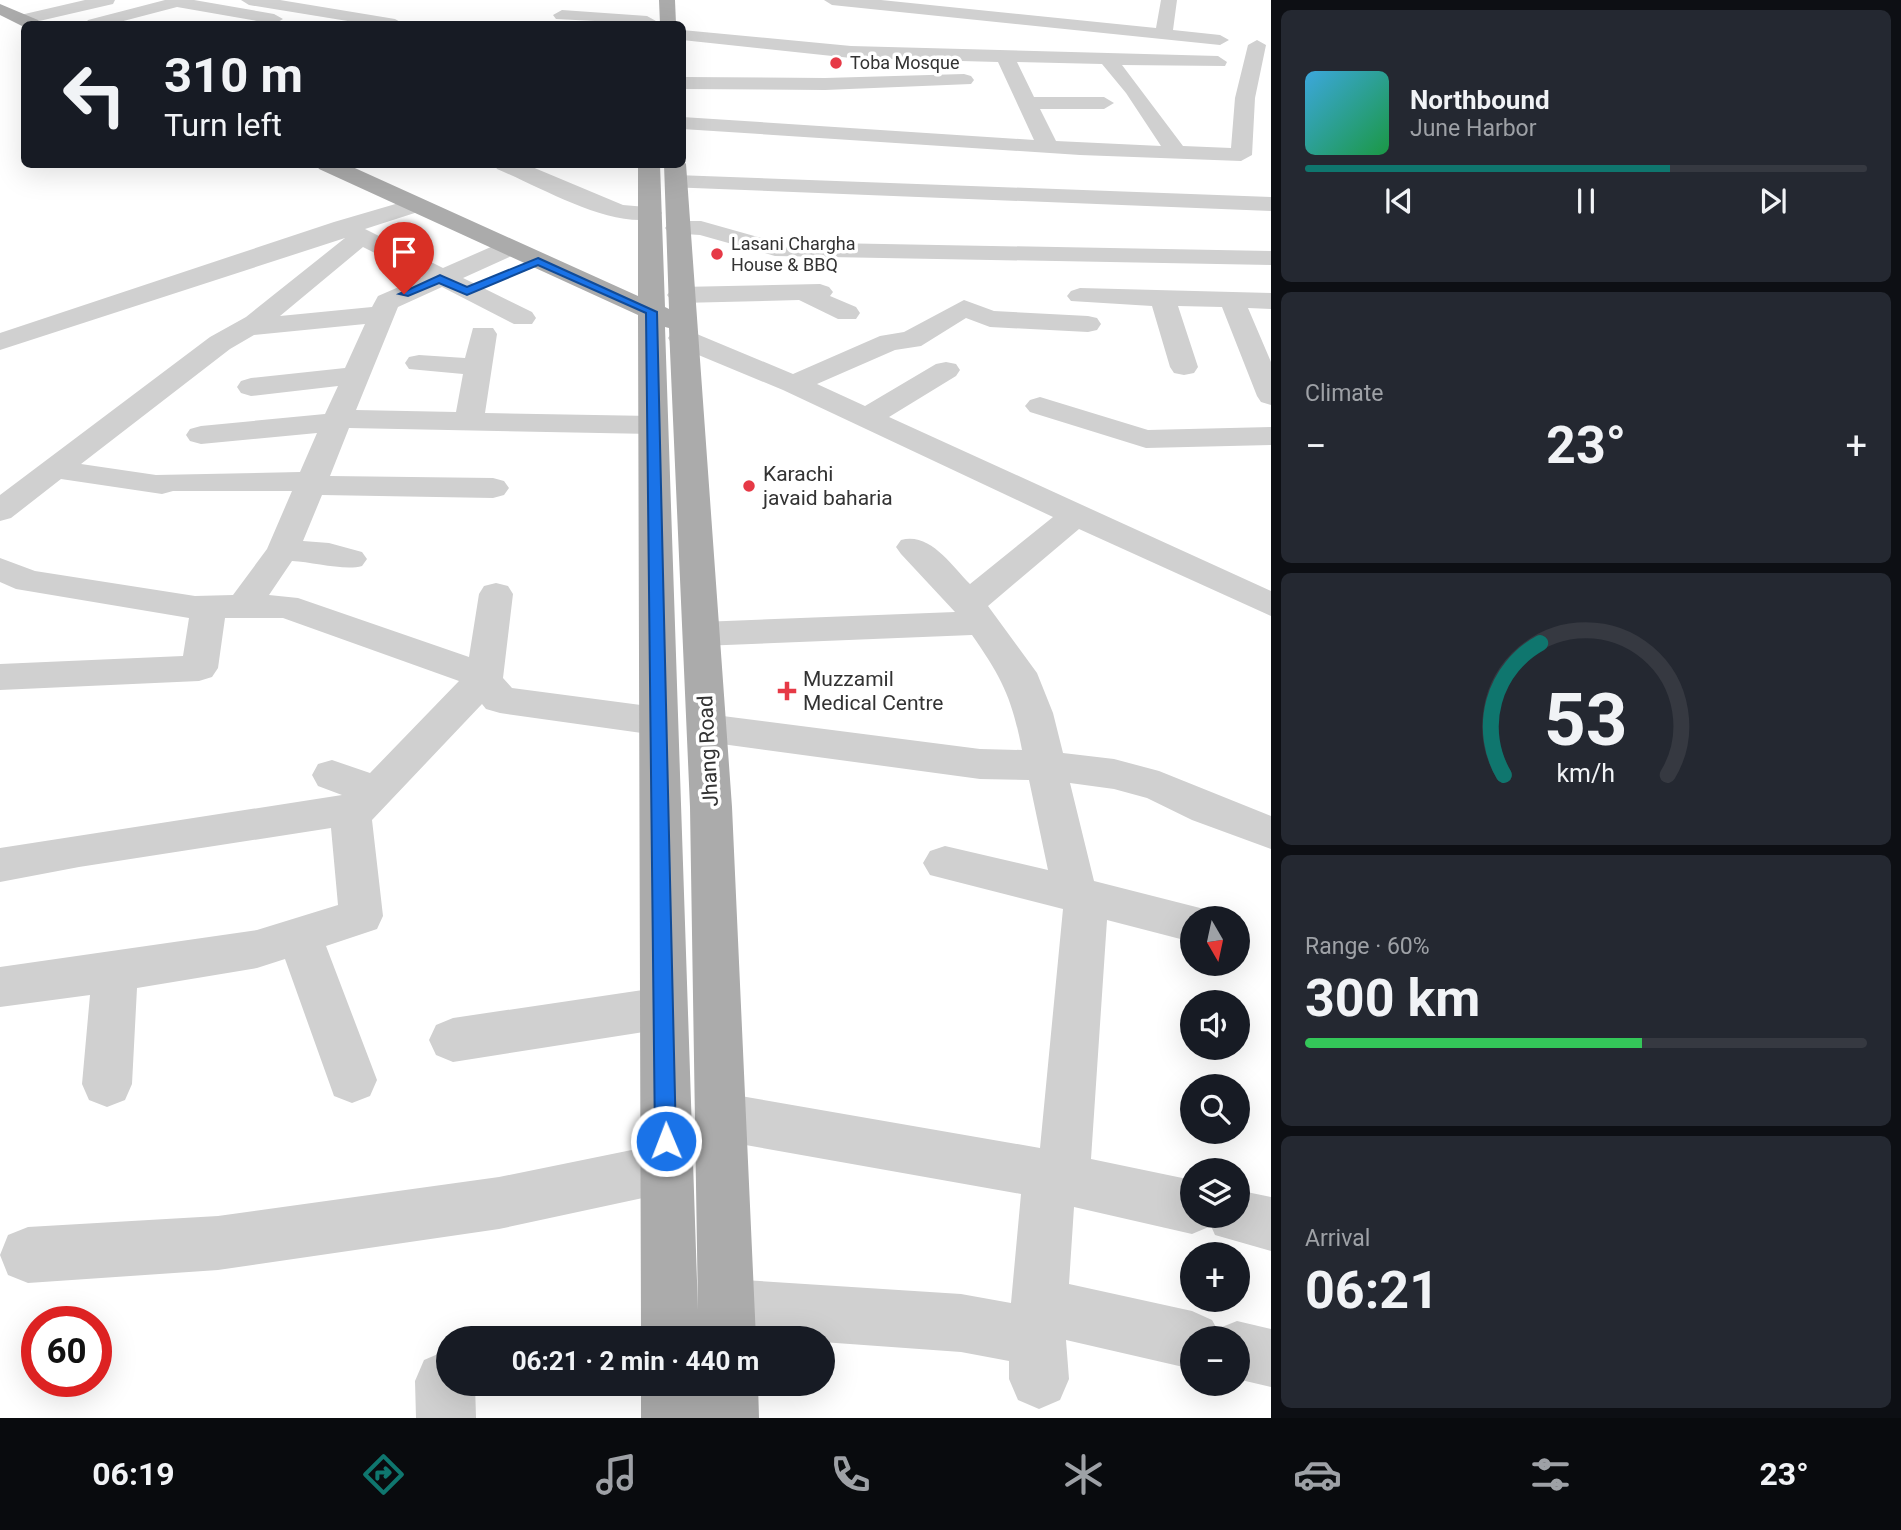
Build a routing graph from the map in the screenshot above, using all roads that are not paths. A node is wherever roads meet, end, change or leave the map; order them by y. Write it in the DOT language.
graph roads {
  1 [pos="107,0"];
  2 [pos="249,0"];
  3 [pos="646,0"];
  4 [pos="667,0"];
  5 [pos="832,0"];
  6 [pos="1048,0"];
  7 [pos="1169,0"];
  8 [pos="180,1"];
  9 [pos="854,2"];
  10 [pos="572,6"];
  11 [pos="387,7"];
  12 [pos="972,7"];
  13 [pos="0,9"];
  14 [pos="546,9"];
  15 [pos="999,17"];
  16 [pos="25,21"];
  17 [pos="31,21"];
  18 [pos="105,21"];
  19 [pos="292,21"];
  20 [pos="373,21"];
  21 [pos="626,21"];
  22 [pos="647,21"];
  23 [pos="668,21"];
  24 [pos="1054,22"];
  25 [pos="760,25"];
  26 [pos="1164,33"];
  27 [pos="686,35"];
  28 [pos="892,35"];
  29 [pos="852,36"];
  30 [pos="933,36"];
  31 [pos="1263,55"];
  32 [pos="1002,57"];
  33 [pos="1107,59"];
  34 [pos="1218,62"];
  35 [pos="686,83"];
  36 [pos="860,83"];
  37 [pos="1020,83"];
  38 [pos="1128,83"];
  39 [pos="1156,83"];
  40 [pos="1248,84"];
  41 [pos="1270,87"];
  42 [pos="1029,103"];
  43 [pos="1104,103"];
  44 [pos="868,117"];
  45 [pos="686,122"];
  46 [pos="1048,147"];
  47 [pos="1177,153"];
  48 [pos="336,168"];
  49 [pos="514,168"];
  50 [pos="666,171"];
  51 [pos="416,205"];
  52 [pos="1268,208"];
  53 [pos="663,221"];
  54 [pos="351,232"];
  55 [pos="509,248"];
  56 [pos="1067,254"];
  57 [pos="1271,258"];
  58 [pos="538,261"];
  59 [pos="457,293"];
  60 [pos="1080,296"];
  61 [pos="1163,299"];
  62 [pos="1232,300"];
  63 [pos="1271,301"];
  64 [pos="847,313"];
  65 [pos="381,314"];
  66 [pos="673,317"];
  67 [pos="523,318"];
  68 [pos="247,328"];
  69 [pos="483,334"];
  70 [pos="0,342"];
  71 [pos="419,363"];
  72 [pos="478,367"];
  73 [pos="1184,367"];
  74 [pos="946,370"];
  75 [pos="356,375"];
  76 [pos="793,384"];
  77 [pos="251,387"];
  78 [pos="1271,396"];
  79 [pos="1040,406"];
  80 [pos="867,418"];
  81 [pos="336,421"];
  82 [pos="469,423"];
  83 [pos="652,425"];
  84 [pos="201,435"];
  85 [pos="1271,436"];
  86 [pos="54,469"];
  87 [pos="310,483"];
  88 [pos="493,488"];
  89 [pos="0,511"];
  90 [pos="1075,515"];
  91 [pos="913,547"];
  92 [pos="283,550"];
  93 [pos="350,559"];
  94 [pos="1,570"];
  95 [pos="496,594"];
  96 [pos="1268,602"];
  97 [pos="226,607"];
  98 [pos="975,613"];
  99 [pos="701,634"];
  100 [pos="0,677"];
  101 [pos="484,679"];
  102 [pos="656,721"];
  103 [pos="707,728"];
  104 [pos="1044,765"];
  105 [pos="353,791"];
  106 [pos="1271,833"];
  107 [pos="945,863"];
  108 [pos="0,865"];
  109 [pos="1080,896"];
  110 [pos="1180,920"];
  111 [pos="299,936"];
  112 [pos="115,972"];
  113 [pos="0,987"];
  114 [pos="663,1008"];
  115 [pos="453,1040"];
  116 [pos="352,1080"];
  117 [pos="107,1084"];
  118 [pos="723,1117"];
  119 [pos="666,1168"];
  120 [pos="1056,1177"];
  121 [pos="1180,1204"];
  122 [pos="1250,1219"];
  123 [pos="1271,1224"];
  124 [pos="28,1255"];
  125 [pos="727,1323"];
  126 [pos="670,1326"];
  127 [pos="1038,1340"];
  128 [pos="1180,1340"];
  129 [pos="1250,1353"];
  130 [pos="1271,1358"];
  131 [pos="671,1396"];
  132 [pos="728,1396"];
  133 [pos="671,1418"];
  134 [pos="729,1418"];
  1 -- 17 [label="street"];
  2 -- 20 [label="street"];
  3 -- 22 [label="main road"];
  4 -- 23 [label="main road"];
  5 -- 9 [label="street"];
  6 -- 24 [label="street"];
  7 -- 26 [label="street"];
  8 -- 18 [label="street"];
  8 -- 19 [label="street"];
  9 -- 12 [label="street"];
  9 -- 29 [label="street"];
  10 -- 14 [label="street"];
  10 -- 21 [label="street"];
  11 -- 20 [label="street"];
  12 -- 15 [label="street"];
  13 -- 16 [label="main road"];
  15 -- 24 [label="street"];
  15 -- 32 [label="street"];
  24 -- 26 [label="street"];
  25 -- 29 [label="street"];
  26 -- 31 [label="street"];
  27 -- 29 [label="street"];
  28 -- 30 [label="street"];
  29 -- 32 [label="street"];
  29 -- 36 [label="street"];
  31 -- 40 [label="street"];
  32 -- 33 [label="street"];
  32 -- 37 [label="street"];
  33 -- 34 [label="street"];
  33 -- 38 [label="street"];
  35 -- 36 [label="street"];
  36 -- 37 [label="street"];
  36 -- 44 [label="street"];
  37 -- 38 [label="street"];
  37 -- 42 [label="street"];
  38 -- 39 [label="street"];
  38 -- 47 [label="street"];
  40 -- 41 [label="street"];
  40 -- 47 [label="street"];
  42 -- 43 [label="street"];
  42 -- 46 [label="street"];
  44 -- 45 [label="street"];
  44 -- 46 [label="street"];
  46 -- 47 [label="street"];
  48 -- 51 [label="main road"];
  49 -- 53 [label="street"];
  50 -- 52 [label="street"];
  50 -- 53 [label="main road, Jhang Road"];
  51 -- 54 [label="street"];
  51 -- 55 [label="main road"];
  53 -- 56 [label="street"];
  53 -- 66 [label="main road, Jhang Road"];
  54 -- 59 [label="street"];
  54 -- 68 [label="street"];
  54 -- 70 [label="street"];
  55 -- 58 [label="main road"];
  55 -- 59 [label="street"];
  56 -- 57 [label="street"];
  56 -- 60 [label="street"];
  58 -- 59 [label="street"];
  58 -- 66 [label="main road"];
  59 -- 65 [label="street"];
  59 -- 67 [label="street"];
  60 -- 61 [label="street"];
  60 -- 76 [label="street"];
  61 -- 62 [label="street"];
  61 -- 73 [label="street"];
  62 -- 63 [label="street"];
  62 -- 78 [label="street"];
  64 -- 66 [label="street"];
  65 -- 68 [label="street"];
  65 -- 75 [label="street"];
  66 -- 76 [label="street"];
  66 -- 83 [label="main road, Jhang Road"];
  66 -- 99 [label="main road, Jhang Road"];
  68 -- 86 [label="street"];
  69 -- 72 [label="street"];
  71 -- 72 [label="street"];
  72 -- 82 [label="street"];
  74 -- 80 [label="street"];
  75 -- 77 [label="street"];
  75 -- 81 [label="street"];
  76 -- 80 [label="street"];
  79 -- 85 [label="street"];
  80 -- 90 [label="street"];
  81 -- 82 [label="street"];
  81 -- 84 [label="street"];
  81 -- 87 [label="street"];
  82 -- 83 [label="street"];
  83 -- 102 [label="main road, Jhang Road"];
  86 -- 87 [label="street"];
  86 -- 89 [label="street"];
  87 -- 88 [label="street"];
  87 -- 92 [label="street"];
  90 -- 96 [label="street"];
  90 -- 98 [label="street"];
  91 -- 98 [label="street"];
  92 -- 93 [label="street"];
  92 -- 97 [label="street"];
  94 -- 97 [label="street"];
  95 -- 101 [label="street"];
  97 -- 100 [label="street"];
  97 -- 101 [label="street"];
  98 -- 99 [label="street"];
  98 -- 104 [label="street"];
  99 -- 103 [label="main road, Jhang Road"];
  101 -- 102 [label="street"];
  101 -- 105 [label="street"];
  102 -- 114 [label="main road, Jhang Road"];
  103 -- 104 [label="street"];
  103 -- 118 [label="main road, Jhang Road"];
  104 -- 106 [label="street"];
  104 -- 109 [label="street"];
  105 -- 108 [label="street"];
  105 -- 111 [label="street"];
  107 -- 109 [label="street"];
  109 -- 110 [label="street"];
  109 -- 120 [label="street"];
  111 -- 112 [label="street"];
  111 -- 116 [label="street"];
  112 -- 113 [label="street"];
  112 -- 117 [label="street"];
  114 -- 115 [label="street"];
  114 -- 119 [label="main road, Jhang Road"];
  118 -- 120 [label="street"];
  118 -- 125 [label="main road, Jhang Road"];
  119 -- 124 [label="street"];
  119 -- 126 [label="main road, Jhang Road"];
  120 -- 121 [label="street"];
  120 -- 127 [label="street"];
  122 -- 123 [label="street"];
  125 -- 127 [label="street"];
  127 -- 128 [label="street"];
  129 -- 130 [label="street"];
  131 -- 133 [label="main road"];
  132 -- 134 [label="main road"];
}
